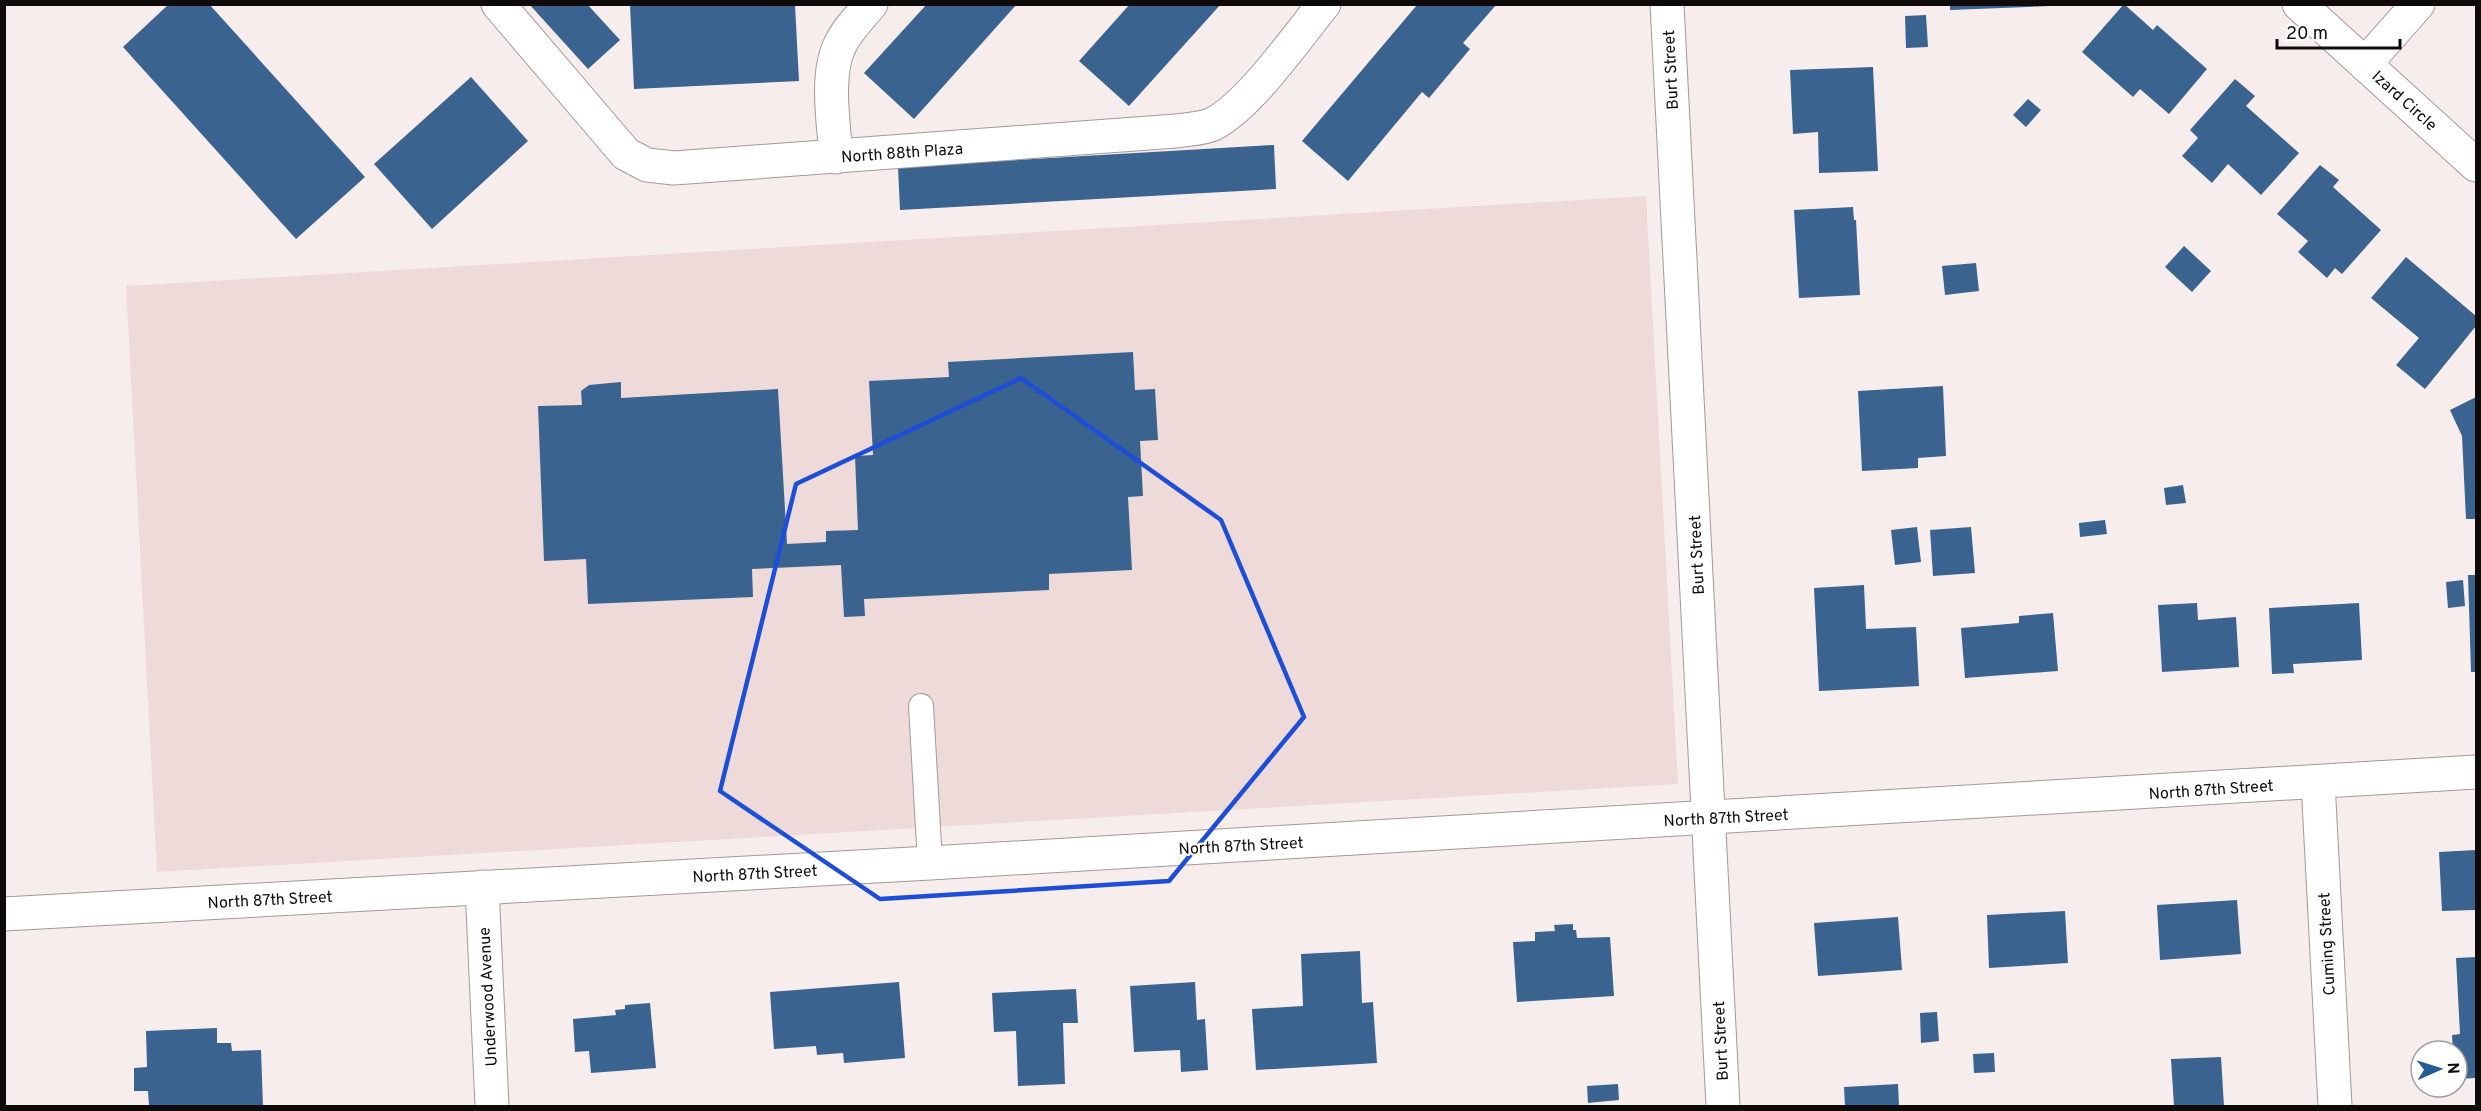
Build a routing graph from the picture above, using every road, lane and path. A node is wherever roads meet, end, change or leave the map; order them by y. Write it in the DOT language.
graph roads {
  1 [pos="498,4"];
  2 [pos="871,4"];
  3 [pos="1324,4"];
  4 [pos="1667,4"];
  5 [pos="2299,4"];
  6 [pos="2418,4"];
  7 [pos="2365,64"];
  8 [pos="836,157"];
  9 [pos="2476,165"];
  10 [pos="921,706"];
  11 [pos="2476,772"];
  12 [pos="2318,782"];
  13 [pos="1709,818"];
  14 [pos="930,863"];
  15 [pos="482,887"];
  16 [pos="4,915"];
  17 [pos="492,1107"];
  18 [pos="1723,1107"];
  19 [pos="2335,1107"];
  1 -- 8 [label="street, North 88th Plaza"];
  2 -- 8 [label="street"];
  3 -- 8 [label="street, North 88th Plaza"];
  4 -- 13 [label="street, Burt Street"];
  5 -- 7 [label="street"];
  6 -- 7 [label="street, Izard Circle"];
  7 -- 9 [label="street, Izard Circle"];
  10 -- 14 [label="lane"];
  11 -- 12 [label="street, North 87th Street"];
  12 -- 13 [label="street, North 87th Street"];
  12 -- 19 [label="street, Cuming Street"];
  13 -- 14 [label="street, North 87th Street"];
  13 -- 18 [label="street, Burt Street"];
  14 -- 15 [label="street, North 87th Street"];
  15 -- 16 [label="street, North 87th Street"];
  15 -- 17 [label="street, Underwood Avenue"];
}
